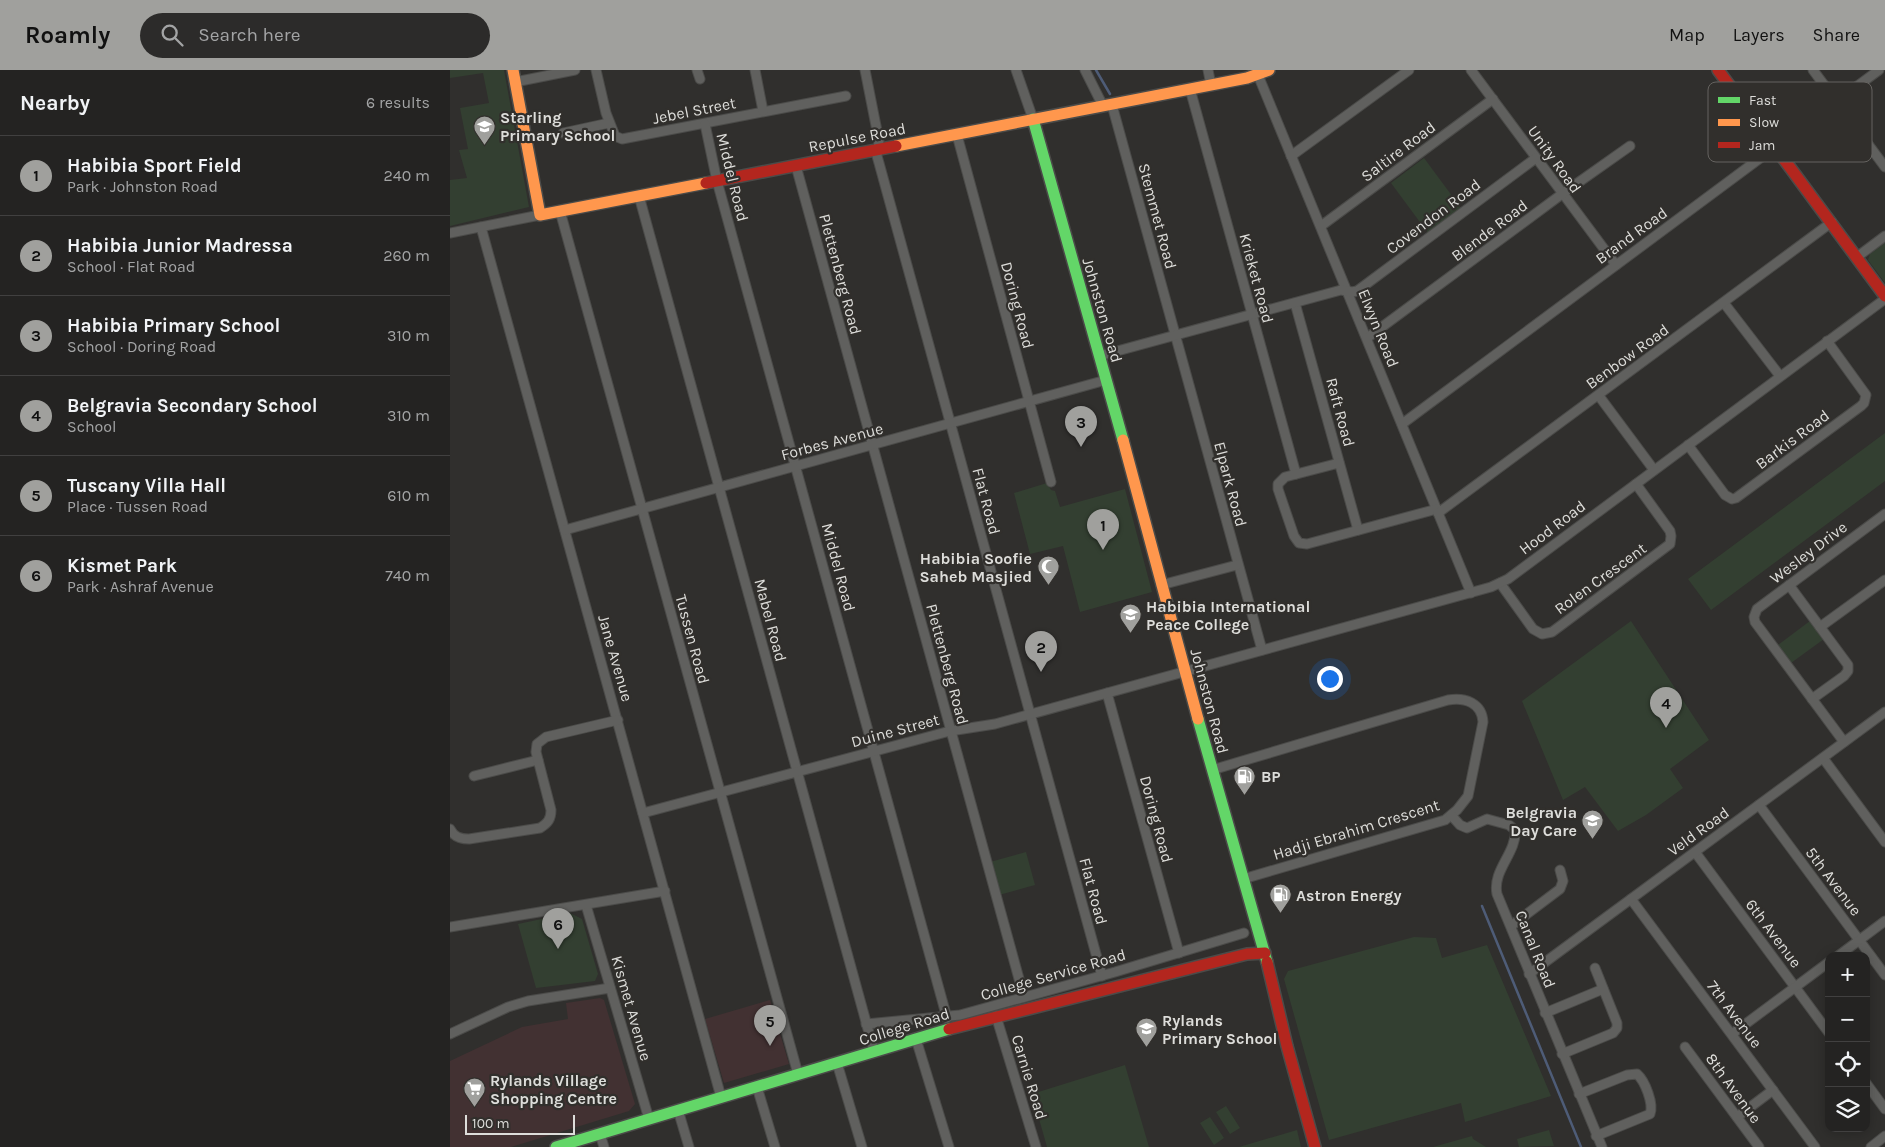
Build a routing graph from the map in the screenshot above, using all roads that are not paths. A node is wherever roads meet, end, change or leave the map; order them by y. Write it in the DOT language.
graph roads {
  1 [pos="513,70"];
  2 [pos="575,70"];
  3 [pos="596,70"];
  4 [pos="755,70"];
  5 [pos="865,70"];
  6 [pos="1016,70"];
  7 [pos="1085,70"];
  8 [pos="1208,70"];
  9 [pos="1409,70"];
  10 [pos="1471,70"];
  11 [pos="1718,70"];
  12 [pos="1813,70"];
  13 [pos="1879,70"];
  14 [pos="1264,73"];
  15 [pos="515,82"];
  16 [pos="1727,82"];
  17 [pos="1822,82"];
  18 [pos="1862,82"];
  19 [pos="1211,85"];
  20 [pos="1190,89"];
  21 [pos="846,96"];
  22 [pos="1493,99"];
  23 [pos="1107,106"];
  24 [pos="763,111"];
  25 [pos="1033,119"];
  26 [pos="609,123"];
  27 [pos="705,124"];
  28 [pos="563,133"];
  29 [pos="957,135"];
  30 [pos="1630,146"];
  31 [pos="878,149"];
  32 [pos="1872,149"];
  33 [pos="1291,156"];
  34 [pos="1536,158"];
  35 [pos="1756,162"];
  36 [pos="1787,162"];
  37 [pos="796,166"];
  38 [pos="1885,167"];
  39 [pos="717,181"];
  40 [pos="1562,194"];
  41 [pos="639,196"];
  42 [pos="560,211"];
  43 [pos="540,215"];
  44 [pos="1832,222"];
  45 [pos="481,226"];
  46 [pos="1321,226"];
  47 [pos="450,233"];
  48 [pos="1885,236"];
  49 [pos="1857,257"];
  50 [pos="1616,265"];
  51 [pos="1347,290"];
  52 [pos="1885,297"];
  53 [pos="1295,303"];
  54 [pos="1724,303"];
  55 [pos="1252,315"];
  56 [pos="1175,335"];
  57 [pos="1367,338"];
  58 [pos="1827,341"];
  59 [pos="1099,356"];
  60 [pos="1780,376"];
  61 [pos="1106,380"];
  62 [pos="1599,396"];
  63 [pos="1028,402"];
  64 [pos="950,424"];
  65 [pos="1402,424"];
  66 [pos="1688,445"];
  67 [pos="872,446"];
  68 [pos="1339,463"];
  69 [pos="796,467"];
  70 [pos="1654,470"];
  71 [pos="1296,474"];
  72 [pos="1050,482"];
  73 [pos="1636,484"];
  74 [pos="719,488"];
  75 [pos="642,508"];
  76 [pos="1438,511"];
  77 [pos="1885,514"];
  78 [pos="565,530"];
  79 [pos="1358,530"];
  80 [pos="1237,565"];
  81 [pos="1885,580"];
  82 [pos="1500,583"];
  83 [pos="1161,585"];
  84 [pos="1789,585"];
  85 [pos="1471,593"];
  86 [pos="1820,627"];
  87 [pos="1262,650"];
  88 [pos="1185,672"];
  89 [pos="1107,693"];
  90 [pos="1812,699"];
  91 [pos="1885,712"];
  92 [pos="1030,714"];
  93 [pos="618,720"];
  94 [pos="950,731"];
  95 [pos="1844,742"];
  96 [pos="874,751"];
  97 [pos="1823,758"];
  98 [pos="538,760"];
  99 [pos="1212,770"];
  100 [pos="797,772"];
  101 [pos="474,776"];
  102 [pos="720,793"];
  103 [pos="1759,805"];
  104 [pos="643,813"];
  105 [pos="1451,816"];
  106 [pos="450,829"];
  107 [pos="1885,842"];
  108 [pos="1695,852"];
  109 [pos="1560,870"];
  110 [pos="1243,879"];
  111 [pos="665,891"];
  112 [pos="1631,899"];
  113 [pos="586,904"];
  114 [pos="1885,921"];
  115 [pos="1511,926"];
  116 [pos="450,927"];
  117 [pos="1244,934"];
  118 [pos="1859,940"];
  119 [pos="1843,952"];
  120 [pos="1179,953"];
  121 [pos="1265,953"];
  122 [pos="1825,965"];
  123 [pos="1595,968"];
  124 [pos="1529,974"];
  125 [pos="1885,975"];
  126 [pos="1102,976"];
  127 [pos="1795,987"];
  128 [pos="610,988"];
  129 [pos="1603,989"];
  130 [pos="1024,997"];
  131 [pos="1545,1013"];
  132 [pos="996,1016"];
  133 [pos="947,1018"];
  134 [pos="866,1024"];
  135 [pos="1825,1028"];
  136 [pos="450,1034"];
  137 [pos="1732,1034"];
  138 [pos="916,1039"];
  139 [pos="1685,1047"];
  140 [pos="874,1051"];
  141 [pos="1562,1054"];
  142 [pos="836,1063"];
  143 [pos="798,1074"];
  144 [pos="757,1087"];
  145 [pos="1869,1087"];
  146 [pos="1773,1090"];
  147 [pos="1579,1094"];
  148 [pos="721,1098"];
  149 [pos="1885,1109"];
  150 [pos="678,1110"];
  151 [pos="1737,1117"];
  152 [pos="649,1119"];
  153 [pos="600,1134"];
  154 [pos="1596,1136"];
  155 [pos="1885,1136"];
  156 [pos="556,1147"];
  157 [pos="604,1147"];
  158 [pos="689,1147"];
  159 [pos="775,1147"];
  160 [pos="862,1147"];
  161 [pos="949,1147"];
  162 [pos="1036,1147"];
  163 [pos="1315,1147"];
  164 [pos="1602,1147"];
  165 [pos="1759,1147"];
  166 [pos="1815,1147"];
  167 [pos="1870,1147"];
  1 -- 15 [label="street"];
  2 -- 15 [label="street"];
  3 -- 26 [label="street"];
  4 -- 24 [label="street"];
  5 -- 31 [label="street, Flat Road"];
  6 -- 25 [label="street"];
  7 -- 23 [label="street, Stemmet Road"];
  8 -- 19 [label="street"];
  9 -- 33 [label="street"];
  10 -- 22 [label="street, Unity Road"];
  11 -- 16 [label="street"];
  12 -- 17 [label="street"];
  13 -- 18 [label="street, Brand Road"];
  14 -- 19 [label="street, Repulse Road"];
  14 -- 33 [label="street, Elwyn Road"];
  15 -- 43 [label="street"];
  19 -- 20 [label="street, Repulse Road"];
  20 -- 23 [label="street, Repulse Road"];
  20 -- 55 [label="street, Krieket Road"];
  21 -- 24 [label="street, Jebel Street"];
  22 -- 34 [label="street, Unity Road"];
  22 -- 46 [label="street, Saltire Road"];
  23 -- 25 [label="street, Repulse Road"];
  23 -- 56 [label="street, Stemmet Road"];
  24 -- 27 [label="street, Jebel Street"];
  25 -- 29 [label="street, Repulse Road"];
  25 -- 59 [label="street, Johnston Road"];
  26 -- 27 [label="street, Jebel Street"];
  26 -- 28 [label="street"];
  27 -- 39 [label="street, Middel Road"];
  29 -- 31 [label="street, Repulse Road"];
  29 -- 63 [label="street, Doring Road"];
  30 -- 40 [label="street, Blende Road"];
  31 -- 37 [label="street, Repulse Road"];
  31 -- 64 [label="street, Flat Road"];
  32 -- 38 [label="street"];
  33 -- 46 [label="street, Elwyn Road"];
  34 -- 40 [label="street, Unity Road"];
  34 -- 51 [label="street, Covendon Road"];
  35 -- 50 [label="street, Brand Road"];
  36 -- 44 [label="street"];
  37 -- 39 [label="street, Repulse Road"];
  37 -- 67 [label="street, Plettenberg Road"];
  39 -- 41 [label="street, Repulse Road"];
  39 -- 69 [label="street, Middel Road"];
  40 -- 50 [label="street, Unity Road"];
  40 -- 57 [label="street, Blende Road"];
  41 -- 42 [label="street, Repulse Road"];
  41 -- 74 [label="street, Mabel Road"];
  42 -- 43 [label="street, Repulse Road"];
  42 -- 75 [label="street, Tussen Road"];
  43 -- 45 [label="street, Repulse Road"];
  44 -- 49 [label="street"];
  44 -- 54 [label="street, Benbow Road"];
  45 -- 47 [label="street, Repulse Road"];
  45 -- 78 [label="street, Jane Avenue"];
  46 -- 51 [label="street, Elwyn Road"];
  48 -- 49 [label="street"];
  49 -- 52 [label="street"];
  50 -- 65 [label="street, Brand Road"];
  51 -- 53 [label="street"];
  51 -- 57 [label="street, Elwyn Road"];
  52 -- 58 [label="street, Hood Road"];
  53 -- 55 [label="street"];
  53 -- 68 [label="street, Raft Road"];
  54 -- 60 [label="street"];
  54 -- 62 [label="street, Benbow Road"];
  55 -- 56 [label="street"];
  55 -- 71 [label="street, Krieket Road"];
  56 -- 59 [label="street"];
  56 -- 80 [label="street, Elpark Road"];
  57 -- 65 [label="street, Elwyn Road"];
  58 -- 60 [label="street, Hood Road"];
  58 -- 66 [label="street, Barkis Road"];
  59 -- 61 [label="street, Johnston Road"];
  60 -- 66 [label="street, Hood Road"];
  61 -- 63 [label="street, Forbes Avenue"];
  61 -- 83 [label="street, Johnston Road"];
  62 -- 70 [label="street"];
  62 -- 76 [label="street, Benbow Road"];
  63 -- 64 [label="street, Forbes Avenue"];
  63 -- 72 [label="street, Doring Road"];
  64 -- 67 [label="street, Forbes Avenue"];
  64 -- 92 [label="street, Flat Road"];
  65 -- 76 [label="street, Elwyn Road"];
  66 -- 70 [label="street, Hood Road"];
  67 -- 69 [label="street, Forbes Avenue"];
  67 -- 94 [label="street, Plettenberg Road"];
  68 -- 71 [label="street"];
  68 -- 79 [label="street, Raft Road"];
  69 -- 74 [label="street, Forbes Avenue"];
  69 -- 96 [label="street, Middel Road"];
  70 -- 73 [label="street, Hood Road"];
  71 -- 79 [label="street, Benbow Road"];
  73 -- 82 [label="street, Hood Road"];
  73 -- 82 [label="street, Rolen Crescent"];
  74 -- 75 [label="street, Forbes Avenue"];
  74 -- 100 [label="street, Mabel Road"];
  75 -- 78 [label="street, Forbes Avenue"];
  75 -- 102 [label="street, Tussen Road"];
  76 -- 79 [label="street, Benbow Road"];
  76 -- 85 [label="street, Elwyn Road"];
  77 -- 84 [label="street, Wesley Drive"];
  78 -- 93 [label="street, Jane Avenue"];
  80 -- 83 [label="street"];
  80 -- 87 [label="street, Elpark Road"];
  81 -- 86 [label="street"];
  82 -- 85 [label="street, Hood Road"];
  83 -- 88 [label="street, Johnston Road"];
  84 -- 86 [label="street"];
  84 -- 90 [label="street, Wesley Drive"];
  85 -- 87 [label="street, Hood Road"];
  86 -- 90 [label="street"];
  87 -- 88 [label="street, Hood Road"];
  88 -- 89 [label="street, Duine Street"];
  88 -- 99 [label="street, Johnston Road"];
  89 -- 92 [label="street, Duine Street"];
  89 -- 120 [label="street, Doring Road"];
  90 -- 95 [label="street"];
  91 -- 95 [label="street, Veld Road"];
  92 -- 94 [label="street, Duine Street"];
  92 -- 126 [label="street, Flat Road"];
  93 -- 98 [label="street"];
  93 -- 104 [label="street, Jane Avenue"];
  94 -- 96 [label="street, Duine Street"];
  94 -- 130 [label="street, Plettenberg Road"];
  95 -- 97 [label="street, Veld Road"];
  96 -- 100 [label="street, Duine Street"];
  96 -- 133 [label="street, Middel Road"];
  97 -- 103 [label="street, Veld Road"];
  97 -- 107 [label="street"];
  98 -- 101 [label="street"];
  98 -- 106 [label="street"];
  99 -- 105 [label="street, Hadji Ebrahim Crescent"];
  99 -- 110 [label="street, Johnston Road"];
  100 -- 102 [label="street, Duine Street"];
  100 -- 134 [label="street, Mabel Road"];
  102 -- 104 [label="street, Duine Street"];
  102 -- 143 [label="street, Tussen Road"];
  103 -- 108 [label="street, Veld Road"];
  103 -- 118 [label="street, 5th Avenue"];
  104 -- 111 [label="street, Jane Avenue"];
  105 -- 110 [label="street, Hadji Ebrahim Crescent"];
  105 -- 115 [label="street, Canal Road"];
  108 -- 112 [label="street, Veld Road"];
  108 -- 127 [label="street, 6th Avenue"];
  109 -- 115 [label="street"];
  110 -- 121 [label="street, Johnston Road"];
  111 -- 113 [label="street"];
  111 -- 148 [label="street, Jane Avenue"];
  112 -- 124 [label="street, Veld Road"];
  112 -- 137 [label="street, 7th Avenue"];
  113 -- 116 [label="street"];
  113 -- 128 [label="street, Kismet Avenue"];
  114 -- 118 [label="street"];
  115 -- 124 [label="street, Canal Road"];
  117 -- 120 [label="street, College Service Road"];
  118 -- 119 [label="street"];
  118 -- 125 [label="street, 5th Avenue"];
  120 -- 126 [label="street, College Service Road"];
  121 -- 132 [label="street, College Road"];
  121 -- 163 [label="street, Johnston Road"];
  122 -- 127 [label="street"];
  123 -- 129 [label="street"];
  124 -- 131 [label="street, Canal Road"];
  126 -- 130 [label="street, College Service Road"];
  127 -- 135 [label="street, 6th Avenue"];
  127 -- 137 [label="street"];
  128 -- 136 [label="street"];
  128 -- 152 [label="street, Kismet Avenue"];
  129 -- 131 [label="street"];
  129 -- 141 [label="street"];
  130 -- 133 [label="street, College Service Road"];
  131 -- 141 [label="street, Canal Road"];
  132 -- 138 [label="street, College Road"];
  132 -- 162 [label="street, Carnie Road"];
  133 -- 134 [label="street, College Service Road"];
  134 -- 140 [label="street, Mabel Road"];
  137 -- 146 [label="street, 7th Avenue"];
  138 -- 140 [label="street, College Road"];
  138 -- 161 [label="street"];
  139 -- 151 [label="street, 8th Avenue"];
  140 -- 142 [label="street, College Road"];
  141 -- 147 [label="street, Canal Road"];
  142 -- 143 [label="street, College Road"];
  142 -- 160 [label="street"];
  143 -- 144 [label="street, College Road"];
  144 -- 148 [label="street, College Road"];
  144 -- 159 [label="street"];
  145 -- 149 [label="street"];
  146 -- 151 [label="street"];
  146 -- 166 [label="street, 7th Avenue"];
  147 -- 154 [label="street, Canal Road"];
  147 -- 154 [label="street"];
  148 -- 150 [label="street, College Road"];
  150 -- 152 [label="street, College Road"];
  150 -- 158 [label="street"];
  151 -- 165 [label="street, 8th Avenue"];
  152 -- 153 [label="street, College Road"];
  153 -- 156 [label="street, College Road"];
  153 -- 157 [label="street"];
  154 -- 164 [label="street, Canal Road"];
  155 -- 167 [label="street"];
}
